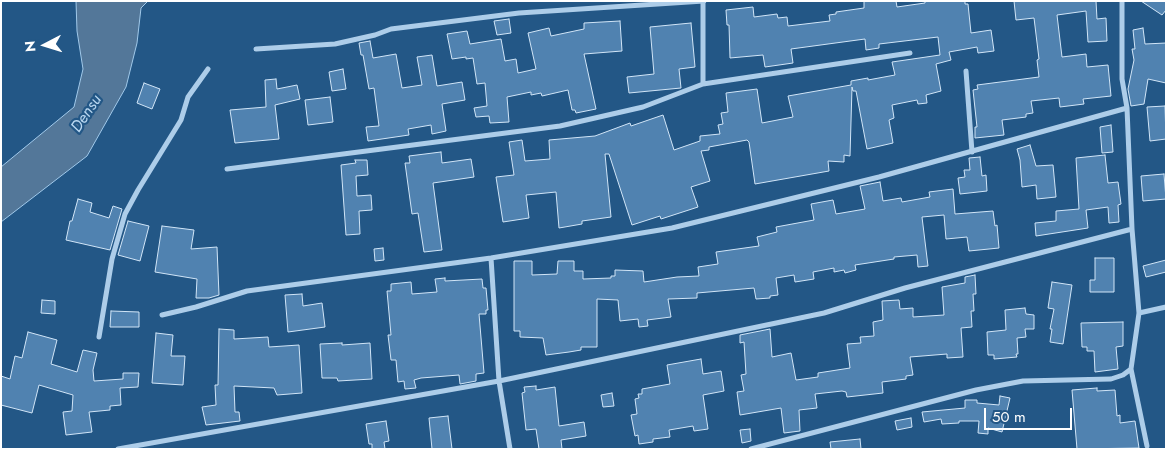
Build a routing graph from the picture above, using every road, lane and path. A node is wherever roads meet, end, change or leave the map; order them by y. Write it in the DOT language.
graph roads {
  1 [pos="703,1"];
  2 [pos="1122,1"];
  3 [pos="256,49"];
  4 [pos="910,53"];
  5 [pos="208,69"];
  6 [pos="966,71"];
  7 [pos="703,84"];
  8 [pos="1127,108"];
  9 [pos="972,152"];
  10 [pos="227,169"];
  11 [pos="1132,229"];
  12 [pos="491,258"];
  13 [pos="1166,307"];
  14 [pos="1139,313"];
  15 [pos="162,315"];
  16 [pos="99,337"];
  17 [pos="1131,369"];
  18 [pos="499,381"];
  19 [pos="1148,446"];
  20 [pos="118,449"];
  21 [pos="510,449"];
  22 [pos="751,449"];
  1 -- 3 [label="street"];
  1 -- 7 [label="street"];
  2 -- 8 [label="street"];
  4 -- 7 [label="street"];
  5 -- 16 [label="street"];
  6 -- 9 [label="street"];
  7 -- 10 [label="street"];
  8 -- 9 [label="street"];
  8 -- 11 [label="street"];
  9 -- 12 [label="street"];
  11 -- 14 [label="street"];
  11 -- 18 [label="street"];
  12 -- 15 [label="street"];
  12 -- 18 [label="street"];
  13 -- 14 [label="street"];
  14 -- 17 [label="street"];
  17 -- 19 [label="street"];
  17 -- 22 [label="street"];
  18 -- 20 [label="street"];
  18 -- 21 [label="street"];
}
